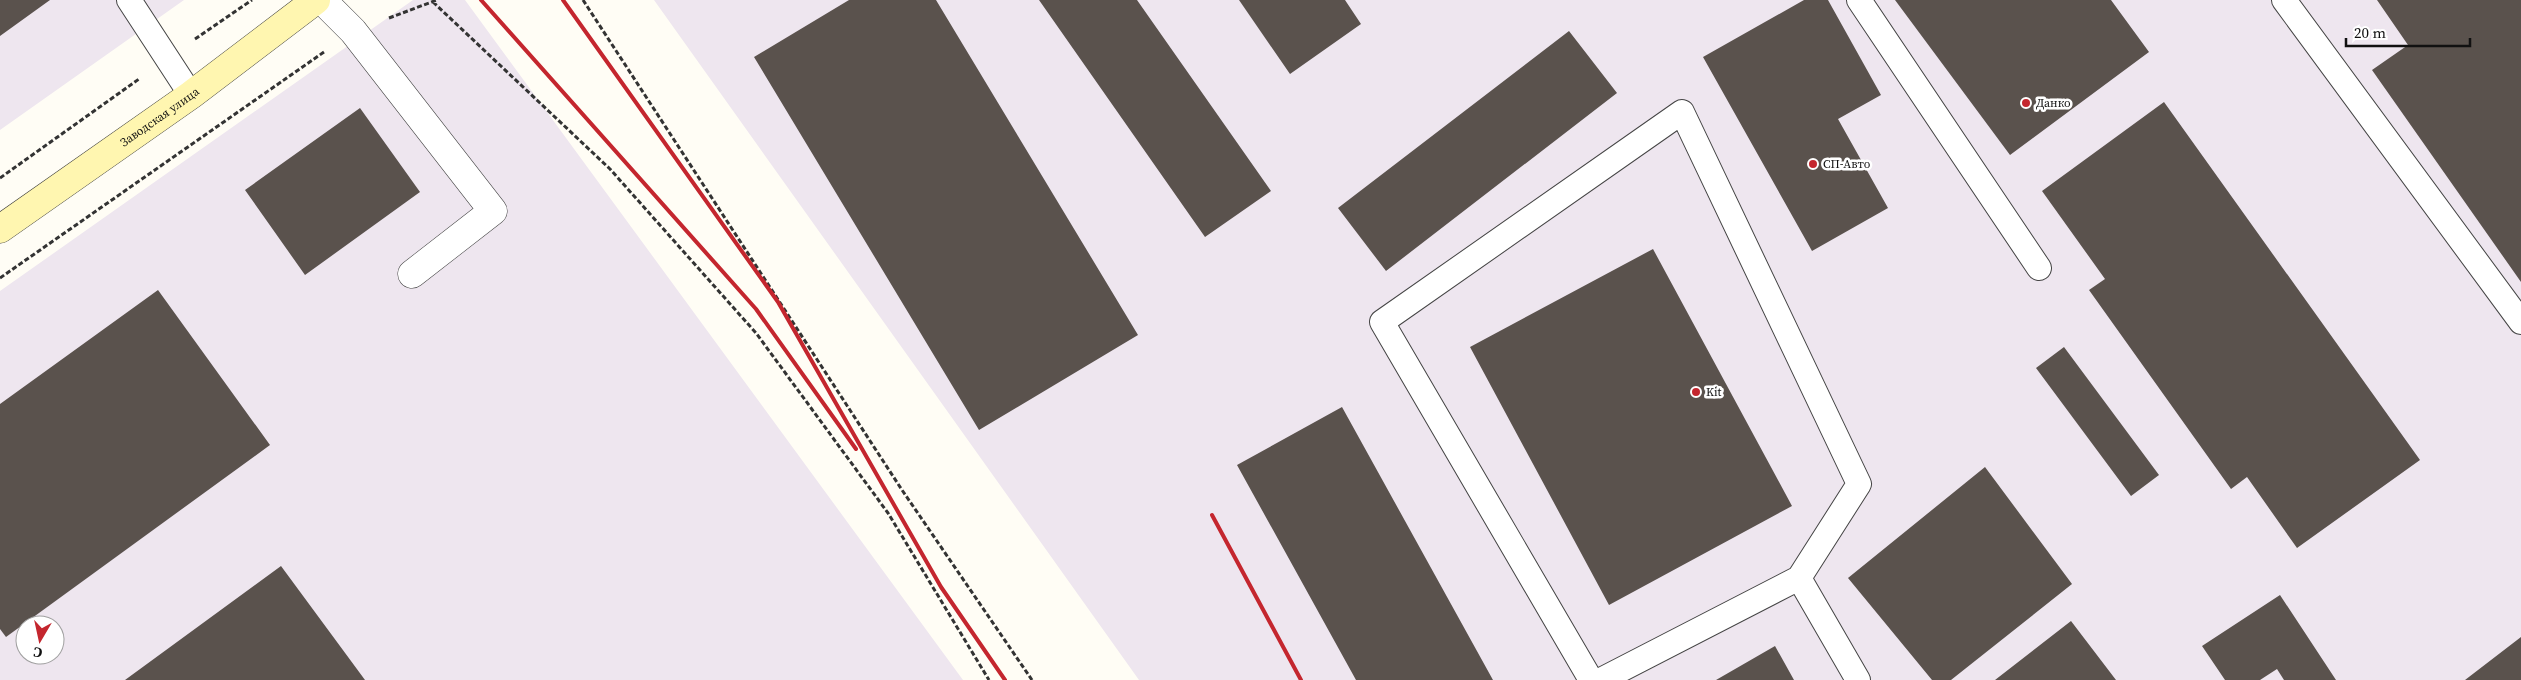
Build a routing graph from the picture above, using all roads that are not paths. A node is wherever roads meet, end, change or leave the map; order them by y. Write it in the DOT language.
graph roads {
  1 [pos="129,0"];
  2 [pos="316,0"];
  3 [pos="322,0"];
  4 [pos="1859,0"];
  5 [pos="2284,0"];
  6 [pos="191,95"];
  7 [pos="0,229"];
  8 [pos="2039,268"];
  9 [pos="412,274"];
  10 [pos="2521,322"];
  11 [pos="1800,578"];
  12 [pos="1591,680"];
  13 [pos="1601,680"];
  14 [pos="1858,680"];
  1 -- 6 [label="lane"];
  2 -- 6 [label="main road, Заводская улица"];
  3 -- 9 [label="street"];
  4 -- 8 [label="lane"];
  5 -- 10 [label="lane"];
  6 -- 7 [label="main road, Заводская улица"];
  11 -- 12 [label="lane"];
  11 -- 13 [label="lane"];
  11 -- 14 [label="lane"];
}
